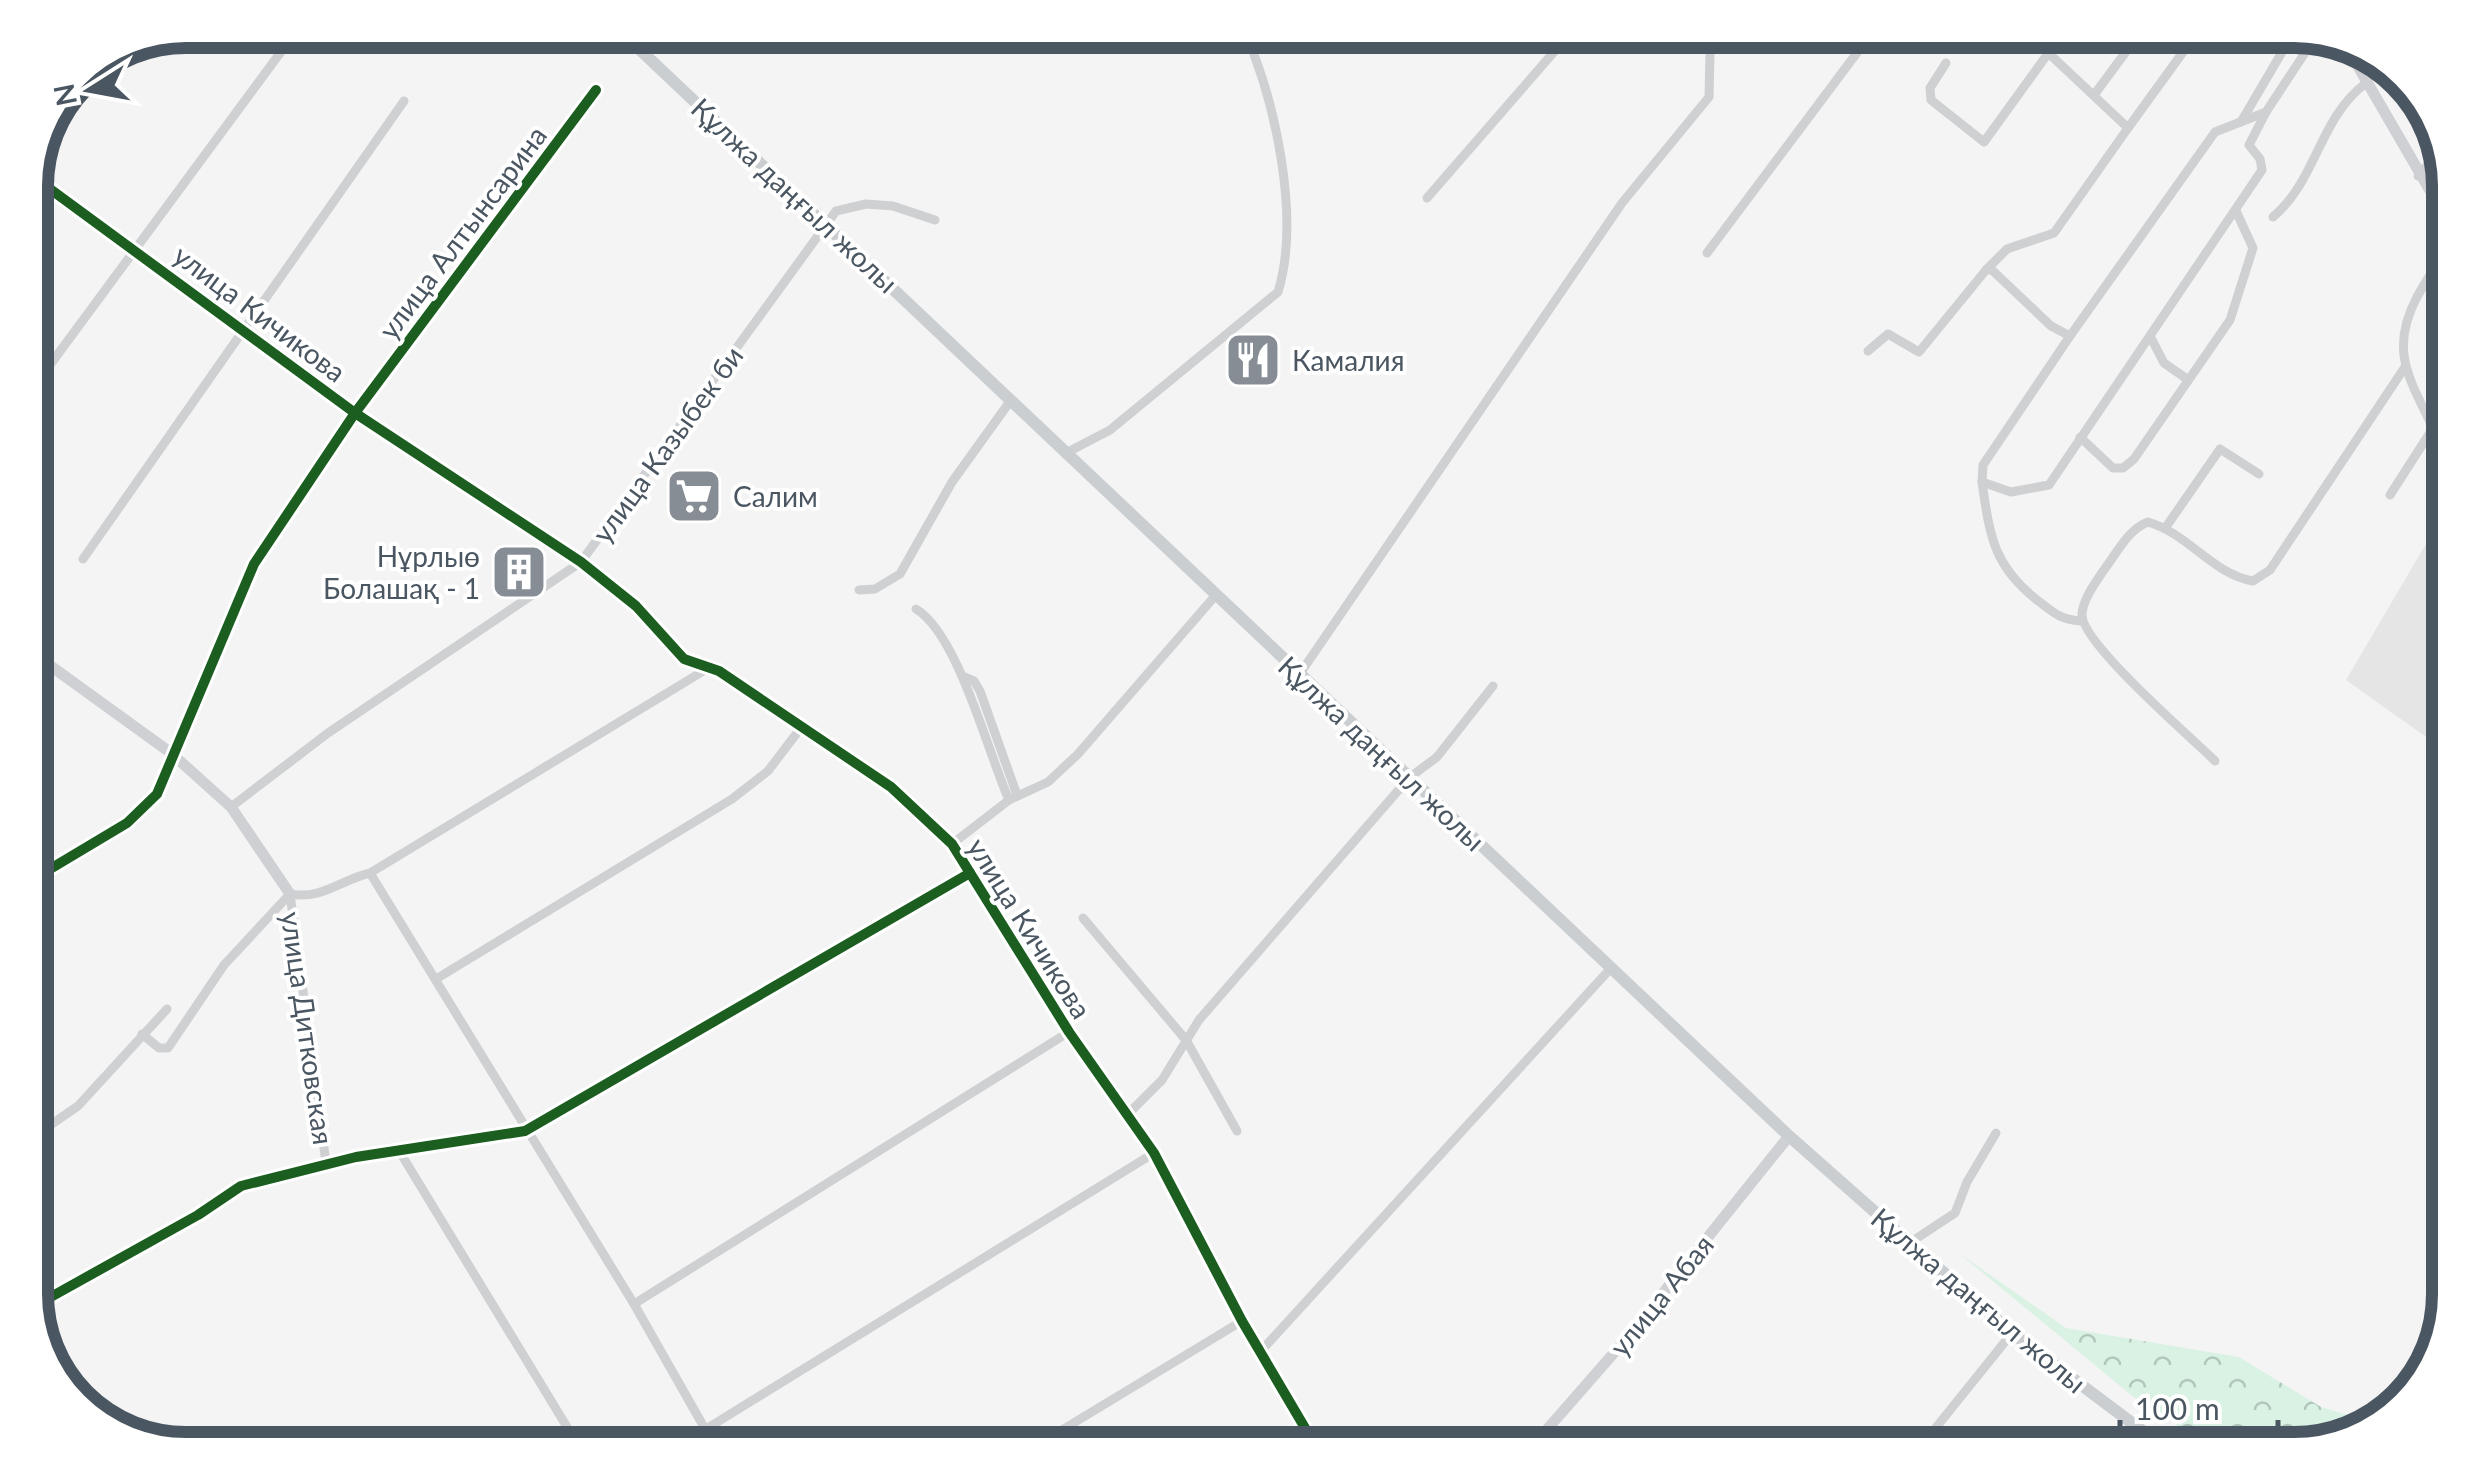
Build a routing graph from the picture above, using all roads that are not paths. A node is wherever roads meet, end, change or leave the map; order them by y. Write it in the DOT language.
graph roads {
  1 [pos="284,48"];
  2 [pos="638,48"];
  3 [pos="1251,48"];
  4 [pos="1557,48"];
  5 [pos="1713,48"];
  6 [pos="1861,48"];
  7 [pos="2044,48"];
  8 [pos="2053,48"];
  9 [pos="2129,48"];
  10 [pos="2186,48"];
  11 [pos="2284,48"];
  12 [pos="2308,49"];
  13 [pos="2050,53"];
  14 [pos="2353,61"];
  15 [pos="1946,63"];
  16 [pos="2366,84"];
  17 [pos="596,90"];
  18 [pos="2094,95"];
  19 [pos="404,100"];
  20 [pos="2266,112"];
  21 [pos="2240,122"];
  22 [pos="2128,128"];
  23 [pos="2430,161"];
  24 [pos="2418,176"];
  25 [pos="48,188"];
  26 [pos="2432,197"];
  27 [pos="1428,198"];
  28 [pos="2236,212"];
  29 [pos="2273,217"];
  30 [pos="935,220"];
  31 [pos="826,223"];
  32 [pos="137,249"];
  33 [pos="1707,253"];
  34 [pos="1986,270"];
  35 [pos="2432,275"];
  36 [pos="246,330"];
  37 [pos="2070,336"];
  38 [pos="2150,336"];
  39 [pos="1868,351"];
  40 [pos="2405,367"];
  41 [pos="48,368"];
  42 [pos="2187,380"];
  43 [pos="1011,400"];
  44 [pos="356,413"];
  45 [pos="2432,426"];
  46 [pos="2432,430"];
  47 [pos="2080,437"];
  48 [pos="1066,453"];
  49 [pos="2259,474"];
  50 [pos="1982,482"];
  51 [pos="2390,494"];
  52 [pos="2166,527"];
  53 [pos="83,559"];
  54 [pos="581,562"];
  55 [pos="859,590"];
  56 [pos="1215,596"];
  57 [pos="916,609"];
  58 [pos="2082,621"];
  59 [pos="48,664"];
  60 [pos="710,667"];
  61 [pos="1299,675"];
  62 [pos="1492,686"];
  63 [pos="803,725"];
  64 [pos="170,753"];
  65 [pos="2215,761"];
  66 [pos="1409,778"];
  67 [pos="1013,798"];
  68 [pos="232,806"];
  69 [pos="952,844"];
  70 [pos="48,870"];
  71 [pos="370,872"];
  72 [pos="970,873"];
  73 [pos="290,894"];
  74 [pos="1083,918"];
  75 [pos="1610,968"];
  76 [pos="436,979"];
  77 [pos="167,1010"];
  78 [pos="1069,1032"];
  79 [pos="142,1034"];
  80 [pos="1186,1040"];
  81 [pos="1129,1113"];
  82 [pos="48,1127"];
  83 [pos="525,1130"];
  84 [pos="1237,1131"];
  85 [pos="1996,1134"];
  86 [pos="1789,1136"];
  87 [pos="398,1149"];
  88 [pos="1154,1153"];
  89 [pos="326,1163"];
  90 [pos="1908,1244"];
  91 [pos="48,1299"];
  92 [pos="634,1304"];
  93 [pos="1242,1322"];
  94 [pos="2012,1334"];
  95 [pos="1260,1352"];
  96 [pos="704,1429"];
  97 [pos="571,1432"];
  98 [pos="699,1432"];
  99 [pos="706,1432"];
  100 [pos="1059,1432"];
  101 [pos="1307,1432"];
  102 [pos="1545,1432"];
  103 [pos="1933,1432"];
  104 [pos="2144,1432"];
  1 -- 32 [label="street"];
  2 -- 31 [label="main road, Құлжа даңғыл жолы"];
  3 -- 48 [label="street"];
  4 -- 27 [label="street"];
  5 -- 61 [label="street"];
  6 -- 33 [label="street"];
  7 -- 13 [label="street"];
  8 -- 13 [label="street"];
  9 -- 18 [label="street"];
  10 -- 22 [label="street"];
  11 -- 21 [label="street"];
  12 -- 20 [label="street"];
  13 -- 15 [label="street"];
  13 -- 18 [label="street"];
  14 -- 16 [label="street"];
  16 -- 24 [label="street"];
  16 -- 29 [label="street"];
  17 -- 44 [label="street, улица Алтынсарина"];
  18 -- 22 [label="street"];
  19 -- 36 [label="street"];
  20 -- 21 [label="street"];
  20 -- 28 [label="street"];
  21 -- 37 [label="street"];
  22 -- 34 [label="street"];
  23 -- 24 [label="street"];
  24 -- 26 [label="street"];
  25 -- 32 [label="street, улица Кичикова"];
  28 -- 38 [label="street"];
  28 -- 42 [label="street"];
  30 -- 31 [label="street"];
  31 -- 43 [label="main road, Құлжа даңғыл жолы"];
  31 -- 54 [label="street, улица Казыбек би"];
  32 -- 36 [label="street, улица Кичикова"];
  32 -- 41 [label="street"];
  34 -- 37 [label="street"];
  34 -- 39 [label="street"];
  35 -- 40 [label="street"];
  36 -- 44 [label="street, улица Кичикова"];
  36 -- 53 [label="street"];
  37 -- 50 [label="street"];
  38 -- 42 [label="street"];
  38 -- 47 [label="street"];
  40 -- 45 [label="street"];
  40 -- 52 [label="street"];
  42 -- 47 [label="street"];
  43 -- 48 [label="main road, Құлжа даңғыл жолы"];
  43 -- 55 [label="street"];
  44 -- 54 [label="street, улица Кичикова"];
  44 -- 64 [label="street, улица Алтынсарина"];
  46 -- 51 [label="street"];
  47 -- 50 [label="street"];
  48 -- 56 [label="main road, Құлжа даңғыл жолы"];
  49 -- 52 [label="street"];
  50 -- 58 [label="street"];
  52 -- 58 [label="street"];
  54 -- 60 [label="street, улица Кичикова"];
  54 -- 68 [label="street, улица Казыбек би"];
  56 -- 61 [label="main road, Құлжа даңғыл жолы"];
  56 -- 67 [label="street"];
  57 -- 67 [label="street"];
  58 -- 65 [label="street"];
  59 -- 64 [label="street"];
  60 -- 63 [label="street, улица Кичикова"];
  60 -- 71 [label="street"];
  61 -- 66 [label="main road, Құлжа даңғыл жолы"];
  62 -- 66 [label="street"];
  63 -- 69 [label="street, улица Кичикова"];
  63 -- 76 [label="street"];
  64 -- 68 [label="street"];
  64 -- 70 [label="street, улица Алтынсарина"];
  66 -- 75 [label="main road, Құлжа даңғыл жолы"];
  66 -- 80 [label="street"];
  67 -- 69 [label="street"];
  68 -- 73 [label="street"];
  69 -- 72 [label="street, улица Кичикова"];
  71 -- 73 [label="street"];
  71 -- 76 [label="street"];
  72 -- 78 [label="street, улица Кичикова"];
  72 -- 83 [label="street"];
  73 -- 79 [label="street"];
  73 -- 89 [label="street, улица Дитковская"];
  74 -- 80 [label="street"];
  75 -- 86 [label="main road, Құлжа даңғыл жолы"];
  75 -- 95 [label="street"];
  76 -- 83 [label="street"];
  77 -- 79 [label="street"];
  78 -- 81 [label="street, улица Кичикова"];
  78 -- 92 [label="street"];
  79 -- 82 [label="street"];
  80 -- 81 [label="street"];
  80 -- 84 [label="street"];
  81 -- 88 [label="street, улица Кичикова"];
  83 -- 87 [label="street"];
  83 -- 92 [label="street"];
  85 -- 90 [label="street"];
  86 -- 90 [label="main road, Құлжа даңғыл жолы"];
  86 -- 102 [label="street, улица Абая"];
  87 -- 89 [label="street"];
  87 -- 97 [label="street"];
  88 -- 93 [label="street, улица Кичикова"];
  88 -- 96 [label="street"];
  89 -- 91 [label="street"];
  90 -- 94 [label="main road, Құлжа даңғыл жолы"];
  92 -- 96 [label="street"];
  93 -- 95 [label="street, улица Кичикова"];
  93 -- 100 [label="street"];
  94 -- 103 [label="street"];
  94 -- 104 [label="main road, Құлжа даңғыл жолы"];
  95 -- 101 [label="street, улица Кичикова"];
  96 -- 98 [label="street"];
  96 -- 99 [label="street"];
}
